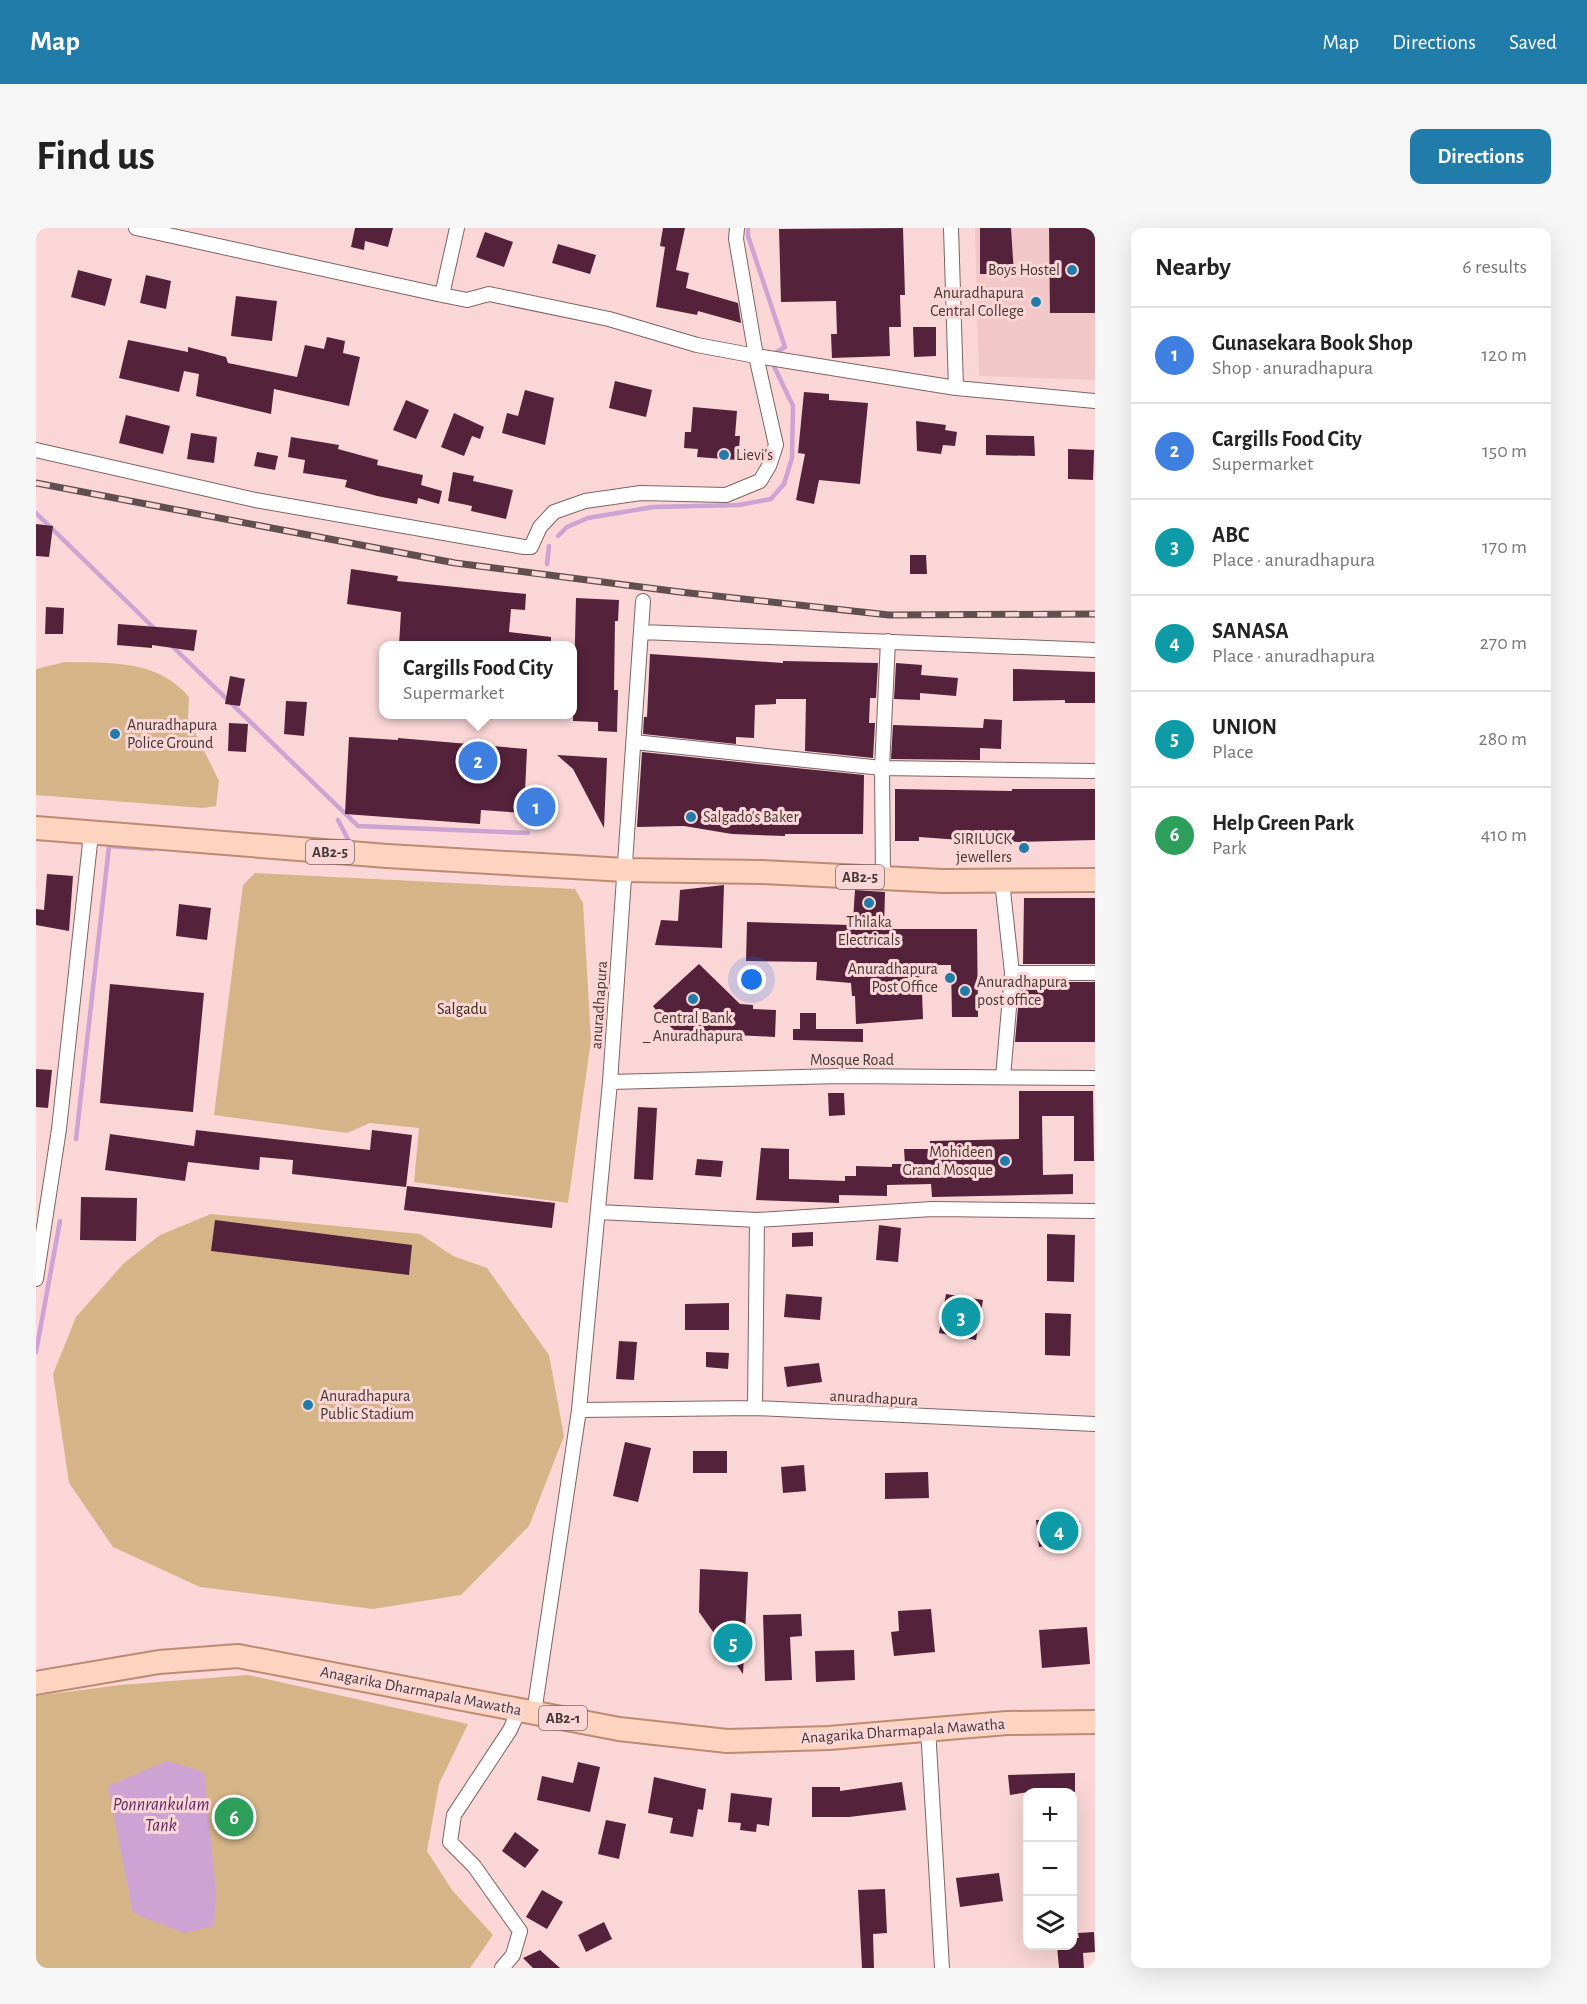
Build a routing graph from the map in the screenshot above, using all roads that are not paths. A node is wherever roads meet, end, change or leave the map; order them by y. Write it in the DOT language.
graph roads {
  1 [pos="136,228"];
  2 [pos="457,228"];
  3 [pos="737,228"];
  4 [pos="951,228"];
  5 [pos="442,295"];
  6 [pos="756,356"];
  7 [pos="956,388"];
  8 [pos="1095,401"];
  9 [pos="36,450"];
  10 [pos="644,601"];
  11 [pos="641,632"];
  12 [pos="888,641"];
  13 [pos="1095,650"];
  14 [pos="634,742"];
  15 [pos="882,768"];
  16 [pos="1095,771"];
  17 [pos="36,828"];
  18 [pos="91,834"];
  19 [pos="625,870"];
  20 [pos="883,878"];
  21 [pos="1095,880"];
  22 [pos="1002,881"];
  23 [pos="1012,973"];
  24 [pos="1095,973"];
  25 [pos="1003,1077"];
  26 [pos="1095,1078"];
  27 [pos="610,1083"];
  28 [pos="42,1194"];
  29 [pos="1095,1211"];
  30 [pos="599,1212"];
  31 [pos="758,1220"];
  32 [pos="36,1279"];
  33 [pos="755,1408"];
  34 [pos="579,1410"];
  35 [pos="1095,1424"];
  36 [pos="36,1683"];
  37 [pos="527,1711"];
  38 [pos="1095,1722"];
  39 [pos="928,1728"];
  40 [pos="502,1968"];
  41 [pos="942,1968"];
  1 -- 5 [label="street"];
  2 -- 5 [label="street"];
  3 -- 6 [label="street"];
  4 -- 7 [label="street"];
  5 -- 6 [label="street"];
  6 -- 7 [label="street"];
  6 -- 9 [label="street"];
  7 -- 8 [label="street"];
  10 -- 11 [label="street, anuradhapura"];
  11 -- 12 [label="street"];
  11 -- 14 [label="street, anuradhapura"];
  12 -- 13 [label="street"];
  12 -- 15 [label="street"];
  14 -- 15 [label="street"];
  14 -- 19 [label="street, anuradhapura"];
  15 -- 16 [label="street"];
  15 -- 20 [label="street"];
  17 -- 18 [label="main road, AB2-5"];
  18 -- 19 [label="main road, AB2-5"];
  18 -- 28 [label="street"];
  19 -- 20 [label="main road, AB2-5"];
  19 -- 27 [label="street, anuradhapura"];
  20 -- 22 [label="main road, AB2-5"];
  21 -- 22 [label="main road, AB2-5"];
  22 -- 23 [label="street"];
  23 -- 24 [label="street"];
  23 -- 25 [label="street"];
  25 -- 26 [label="street, Mosque Road"];
  25 -- 27 [label="street, Mosque Road"];
  27 -- 30 [label="street, anuradhapura"];
  28 -- 32 [label="street"];
  29 -- 31 [label="street"];
  30 -- 31 [label="street"];
  30 -- 34 [label="street, anuradhapura"];
  31 -- 33 [label="street"];
  33 -- 34 [label="street, anuradhapura"];
  33 -- 35 [label="street, anuradhapura"];
  34 -- 37 [label="street, anuradhapura"];
  36 -- 37 [label="main road, Anagarika Dharmapala Mawatha / AB2-1"];
  37 -- 39 [label="main road, Anagarika Dharmapala Mawatha / AB2-1"];
  37 -- 40 [label="street, anuradhapura"];
  38 -- 39 [label="main road, Anagarika Dharmapala Mawatha / AB2-1"];
  39 -- 41 [label="street"];
}
